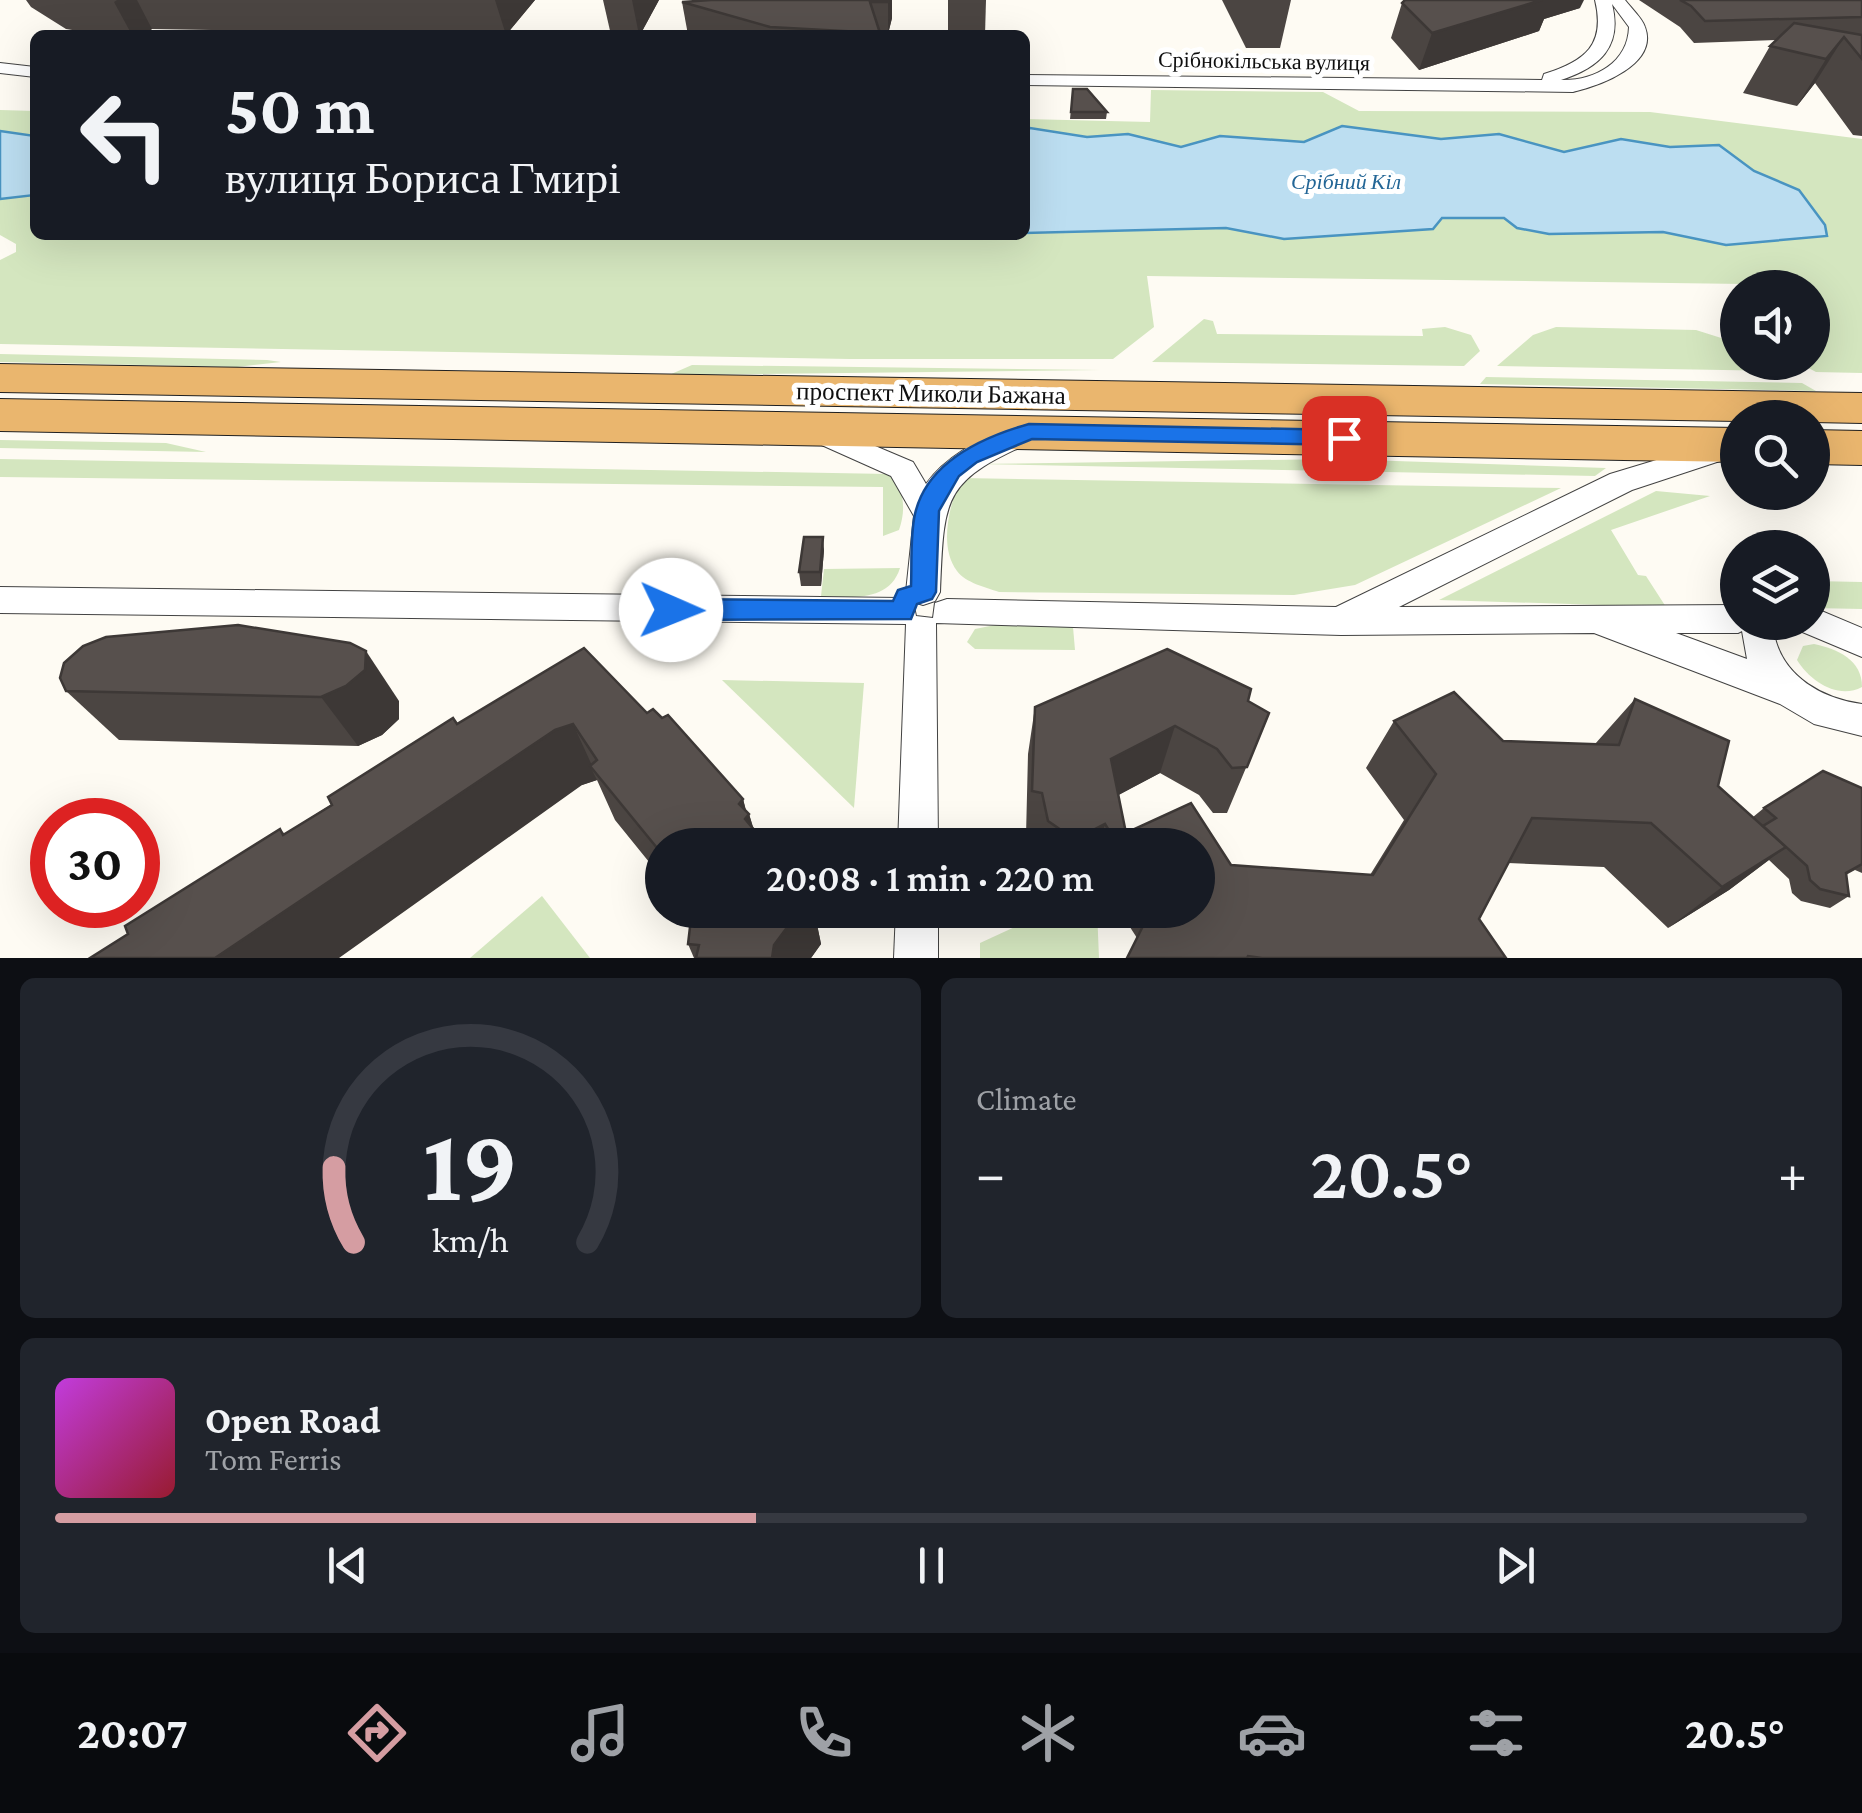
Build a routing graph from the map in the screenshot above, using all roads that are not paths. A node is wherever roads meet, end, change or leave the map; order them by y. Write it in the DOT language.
graph roads {
  1 [pos="1603,0"];
  2 [pos="1617,0"];
  3 [pos="0,68"];
  4 [pos="30,71"];
  5 [pos="1030,80"];
  6 [pos="1502,86"];
  7 [pos="0,378"];
  8 [pos="1862,408"];
  9 [pos="0,415"];
  10 [pos="814,430"];
  11 [pos="1029,432"];
  12 [pos="1720,446"];
  13 [pos="1830,447"];
  14 [pos="1862,448"];
  15 [pos="1720,451"];
  16 [pos="927,511"];
  17 [pos="0,600"];
  18 [pos="923,611"];
  19 [pos="1720,618"];
  20 [pos="1581,619"];
  21 [pos="1341,621"];
  22 [pos="1830,623"];
  23 [pos="1862,624"];
  24 [pos="1830,627"];
  25 [pos="1757,640"];
  26 [pos="1862,643"];
  27 [pos="1793,694"];
  28 [pos="1859,721"];
  29 [pos="918,828"];
  30 [pos="917,928"];
  31 [pos="916,958"];
  1 -- 6 [label="street, Срібнокільська вулиця"];
  2 -- 6 [label="street, Срібнокільська вулиця"];
  3 -- 4 [label="street"];
  5 -- 6 [label="street, Срібнокільська вулиця"];
  7 -- 8 [label="highway, проспект Миколи Бажана"];
  9 -- 10 [label="highway, проспект Миколи Бажана"];
  10 -- 11 [label="highway, проспект Миколи Бажана"];
  10 -- 16 [label="street"];
  11 -- 12 [label="highway, проспект Миколи Бажана"];
  11 -- 16 [label="street"];
  13 -- 14 [label="highway"];
  15 -- 21 [label="street"];
  16 -- 18 [label="street"];
  17 -- 18 [label="street"];
  18 -- 21 [label="street"];
  18 -- 29 [label="street"];
  19 -- 20 [label="street"];
  20 -- 21 [label="street"];
  20 -- 27 [label="street"];
  22 -- 23 [label="street"];
  24 -- 26 [label="street"];
  25 -- 27 [label="street"];
  27 -- 28 [label="street"];
  30 -- 31 [label="street"];
}
